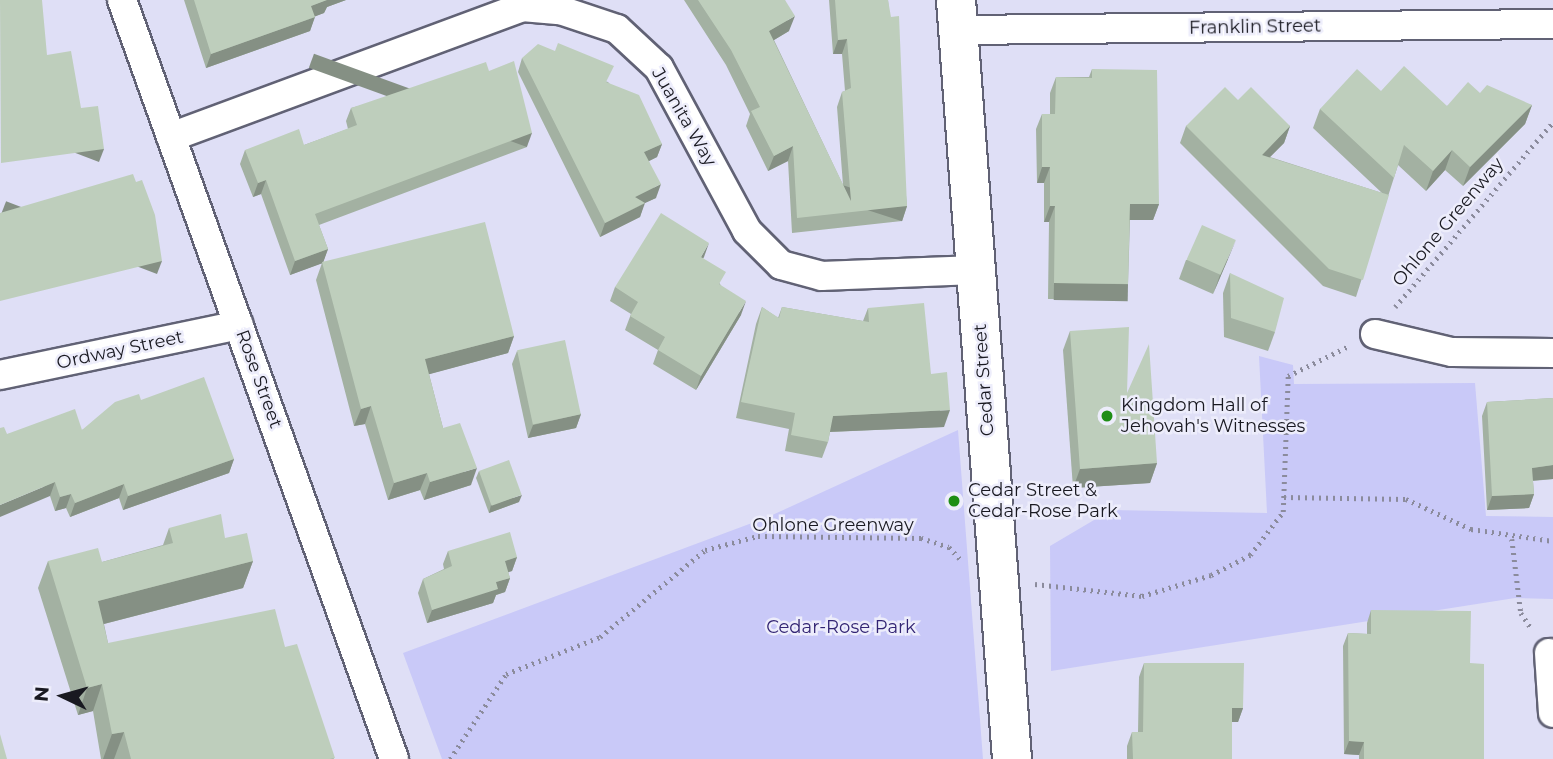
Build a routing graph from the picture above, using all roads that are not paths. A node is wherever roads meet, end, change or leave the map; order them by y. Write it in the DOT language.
graph roads {
  1 [pos="122,0"];
  2 [pos="520,3"];
  3 [pos="957,15"];
  4 [pos="1553,24"];
  5 [pos="171,136"];
  6 [pos="975,270"];
  7 [pos="239,325"];
  8 [pos="1375,334"];
  9 [pos="1553,353"];
  10 [pos="0,375"];
  11 [pos="1549,653"];
  12 [pos="1553,713"];
  13 [pos="394,759"];
  14 [pos="1012,759"];
  1 -- 5 [label="street, Rose Street"];
  2 -- 5 [label="street, Juanita Way"];
  2 -- 6 [label="street, Juanita Way"];
  3 -- 4 [label="street, Franklin Street"];
  3 -- 6 [label="street, Cedar Street"];
  5 -- 7 [label="street, Rose Street"];
  6 -- 14 [label="street, Cedar Street"];
  7 -- 10 [label="street, Ordway Street"];
  7 -- 13 [label="street, Rose Street"];
  8 -- 9 [label="street"];
  11 -- 12 [label="street"];
}
